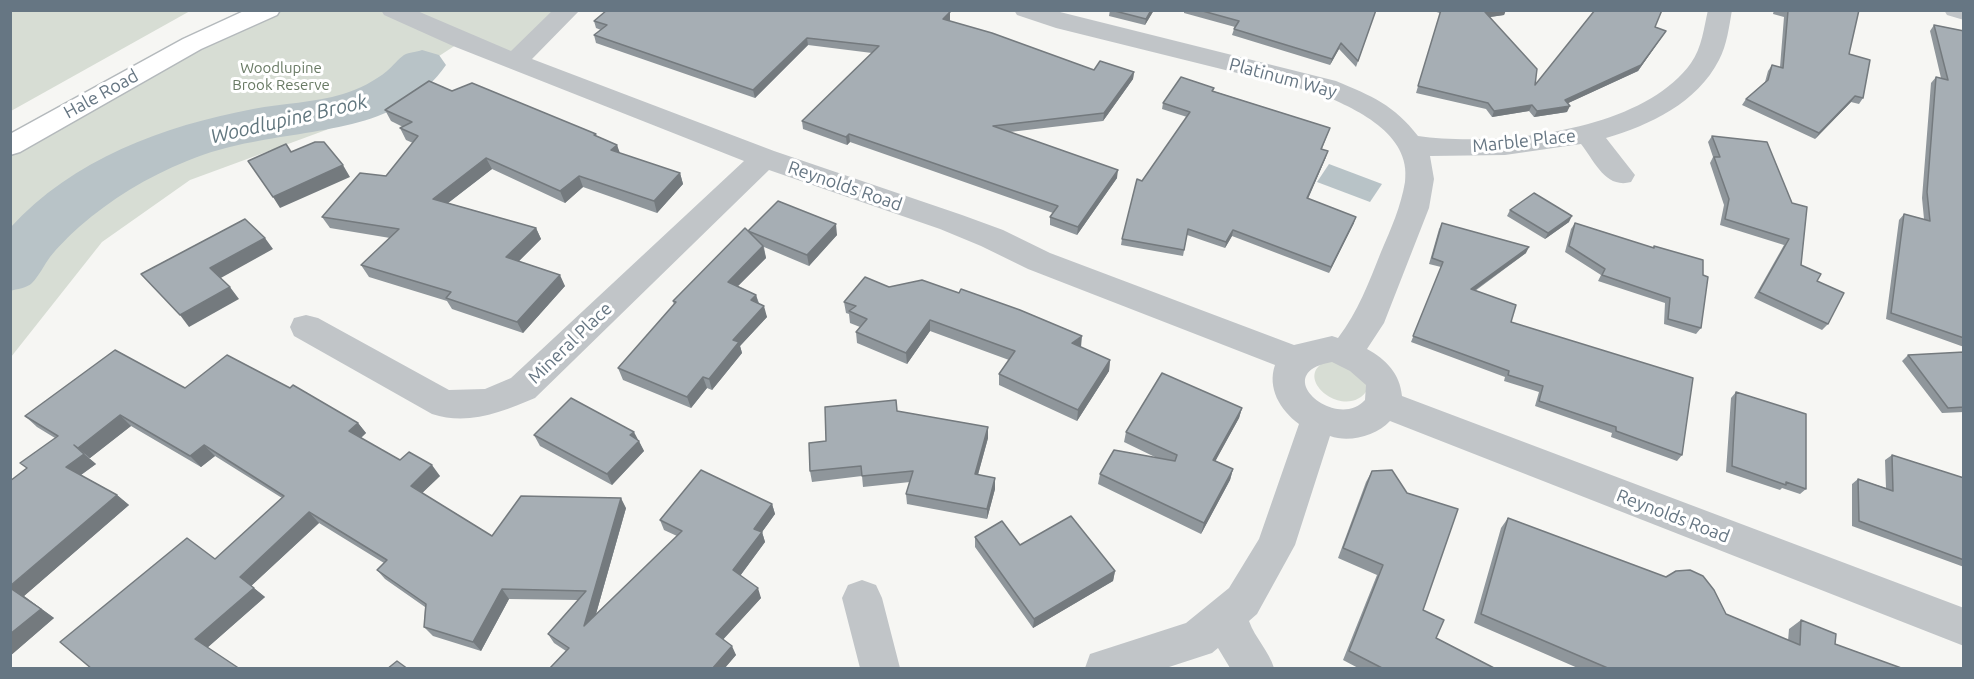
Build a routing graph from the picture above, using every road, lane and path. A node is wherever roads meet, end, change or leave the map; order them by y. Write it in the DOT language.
graph roads {
  1 [pos="231,10"];
  2 [pos="268,10"];
  3 [pos="568,10"];
  4 [pos="1026,10"];
  5 [pos="1720,10"];
  6 [pos="1956,10"];
  7 [pos="392,11"];
  8 [pos="1964,13"];
  9 [pos="192,44"];
  10 [pos="515,61"];
  11 [pos="1588,134"];
  12 [pos="1409,143"];
  13 [pos="10,146"];
  14 [pos="764,158"];
  15 [pos="1621,175"];
  16 [pos="306,327"];
  17 [pos="1346,352"];
  18 [pos="1296,359"];
  19 [pos="1383,403"];
  20 [pos="1318,419"];
  21 [pos="862,598"];
  22 [pos="1227,614"];
  23 [pos="1964,627"];
  24 [pos="880,669"];
  25 [pos="1105,669"];
  26 [pos="1254,669"];
  1 -- 9 [label="main road, Hale Road"];
  2 -- 9 [label="main road, Hale Road"];
  3 -- 10 [label="street"];
  4 -- 12 [label="street, Platinum Way"];
  5 -- 11 [label="street, Marble Place"];
  6 -- 8 [label="street"];
  7 -- 10 [label="street, Reynolds Road"];
  9 -- 13 [label="main road, Hale Road"];
  10 -- 14 [label="street, Reynolds Road"];
  11 -- 12 [label="street, Marble Place"];
  11 -- 15 [label="street"];
  12 -- 17 [label="street, Platinum Way"];
  14 -- 16 [label="street, Mineral Place"];
  14 -- 18 [label="street, Reynolds Road"];
  17 -- 18 [label="street"];
  17 -- 19 [label="street"];
  18 -- 20 [label="street"];
  19 -- 20 [label="street"];
  19 -- 23 [label="street, Reynolds Road"];
  20 -- 22 [label="street"];
  21 -- 24 [label="street"];
  22 -- 25 [label="street"];
  22 -- 26 [label="street"];
}
